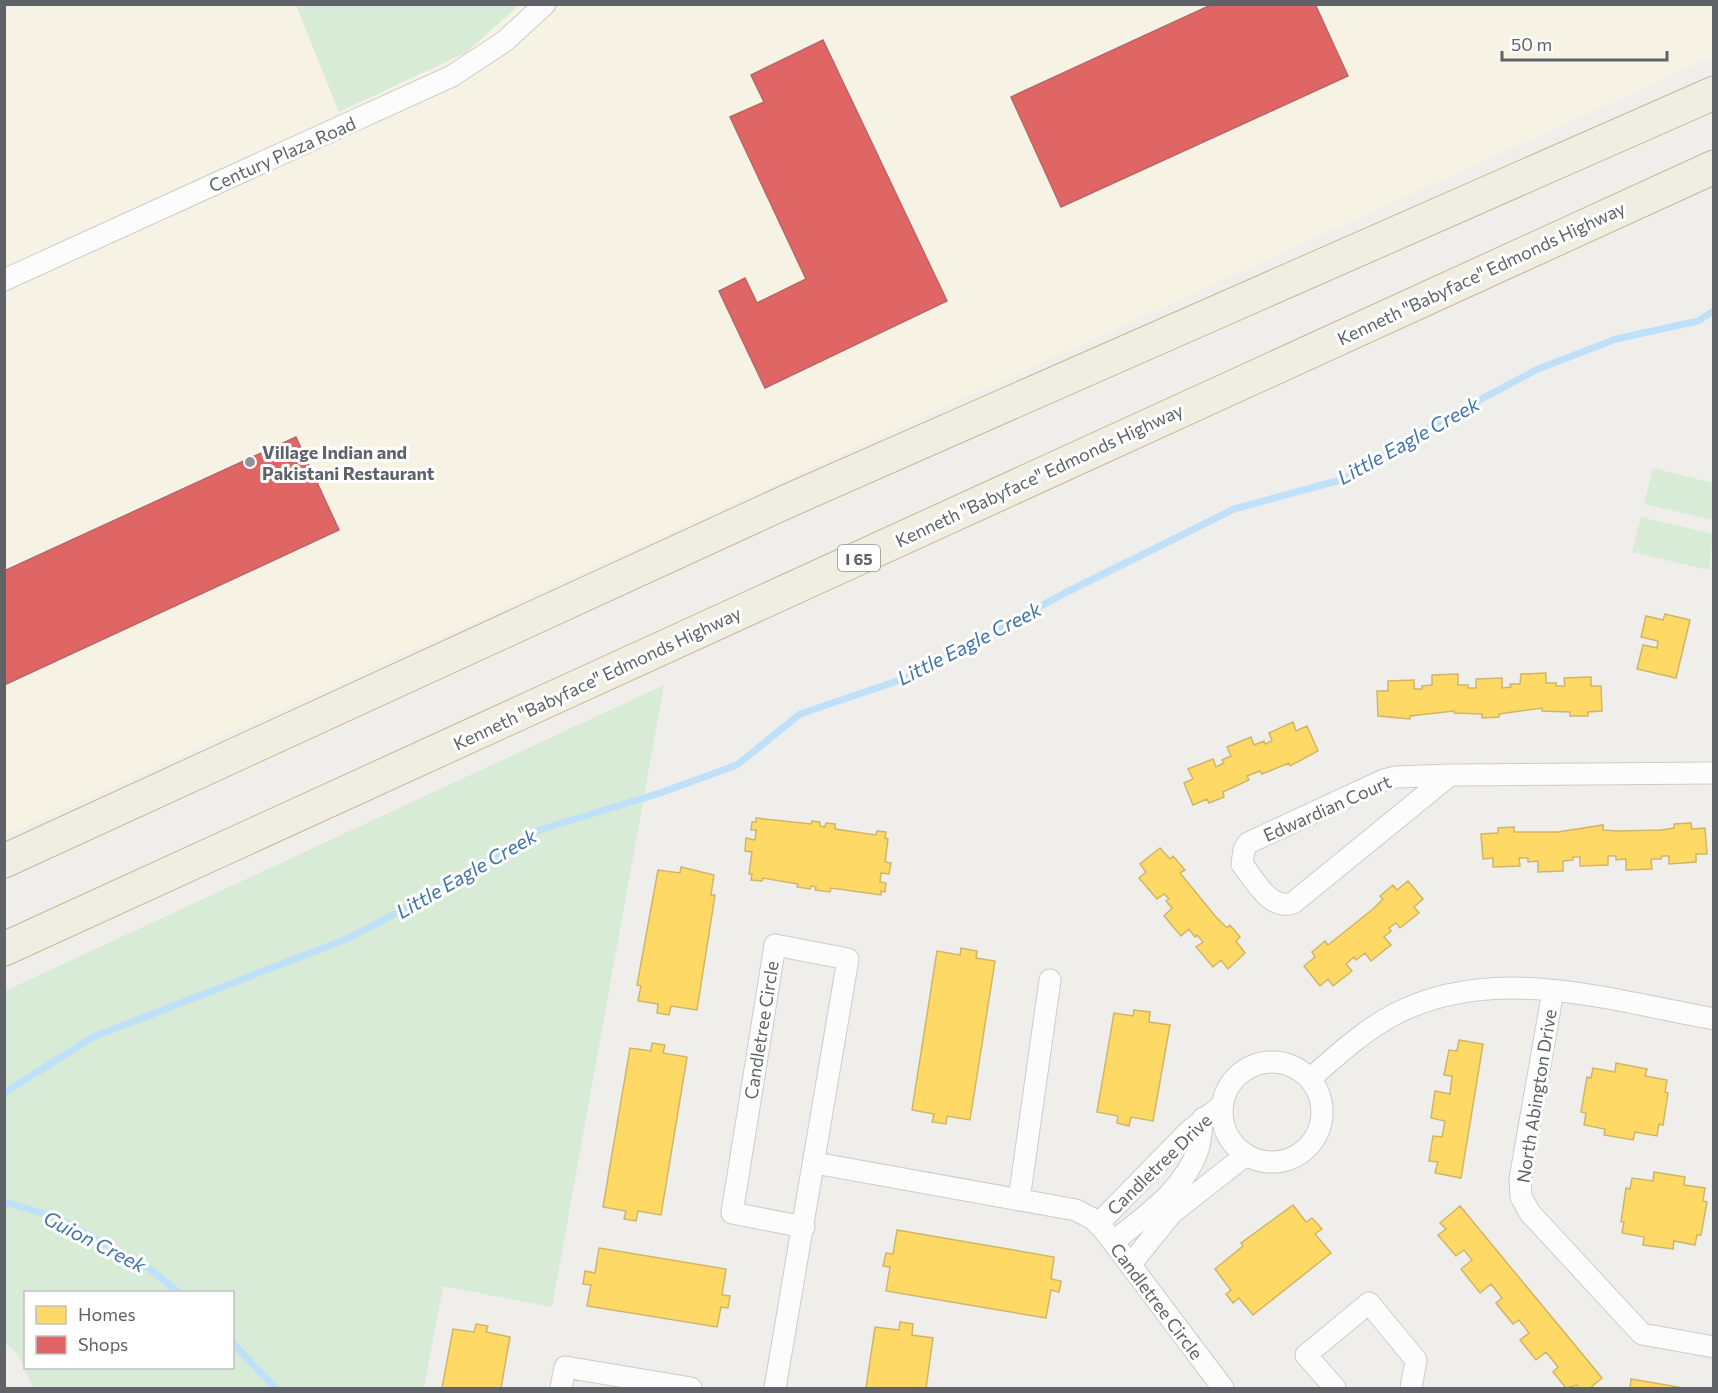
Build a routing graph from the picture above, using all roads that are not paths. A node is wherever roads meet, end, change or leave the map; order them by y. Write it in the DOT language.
graph roads {
  1 [pos="545,4"];
  2 [pos="1713,93"];
  3 [pos="1713,167"];
  4 [pos="4,280"];
  5 [pos="1713,772"];
  6 [pos="1450,775"];
  7 [pos="4,861"];
  8 [pos="4,949"];
  9 [pos="1050,980"];
  10 [pos="1553,991"];
  11 [pos="1713,1019"];
  12 [pos="1310,1079"];
  13 [pos="1221,1106"];
  14 [pos="1203,1118"];
  15 [pos="1246,1155"];
  16 [pos="815,1163"];
  17 [pos="1019,1200"];
  18 [pos="1098,1224"];
  19 [pos="804,1227"];
  20 [pos="1113,1242"];
  21 [pos="1130,1265"];
  22 [pos="1713,1347"];
  23 [pos="561,1389"];
  24 [pos="691,1389"];
  25 [pos="775,1389"];
  26 [pos="1223,1389"];
  27 [pos="1335,1389"];
  28 [pos="1411,1389"];
  1 -- 4 [label="street, Century Plaza Road"];
  2 -- 7 [label="highway"];
  3 -- 8 [label="highway, Kenneth \"Babyface\" Edmonds Highway / I 65"];
  5 -- 6 [label="street, Edwardian Court"];
  6 -- 6 [label="street, Edwardian Court"];
  9 -- 17 [label="street"];
  10 -- 11 [label="street"];
  10 -- 12 [label="street"];
  10 -- 22 [label="street, North Abington Drive"];
  12 -- 13 [label="street, Candletree Drive"];
  12 -- 15 [label="street"];
  13 -- 14 [label="street, Candletree Drive"];
  13 -- 15 [label="street, Candletree Drive"];
  14 -- 18 [label="street, Candletree Drive"];
  14 -- 20 [label="street"];
  15 -- 21 [label="street"];
  16 -- 17 [label="street, Candletree Circle"];
  16 -- 19 [label="street, Candletree Circle"];
  16 -- 19 [label="street, Candletree Circle"];
  17 -- 18 [label="street, Candletree Circle"];
  18 -- 20 [label="street, Candletree Circle"];
  19 -- 25 [label="street, Candletree Circle"];
  20 -- 21 [label="street, Candletree Circle"];
  21 -- 26 [label="street, Candletree Circle"];
  23 -- 24 [label="street"];
  27 -- 28 [label="street"];
}
